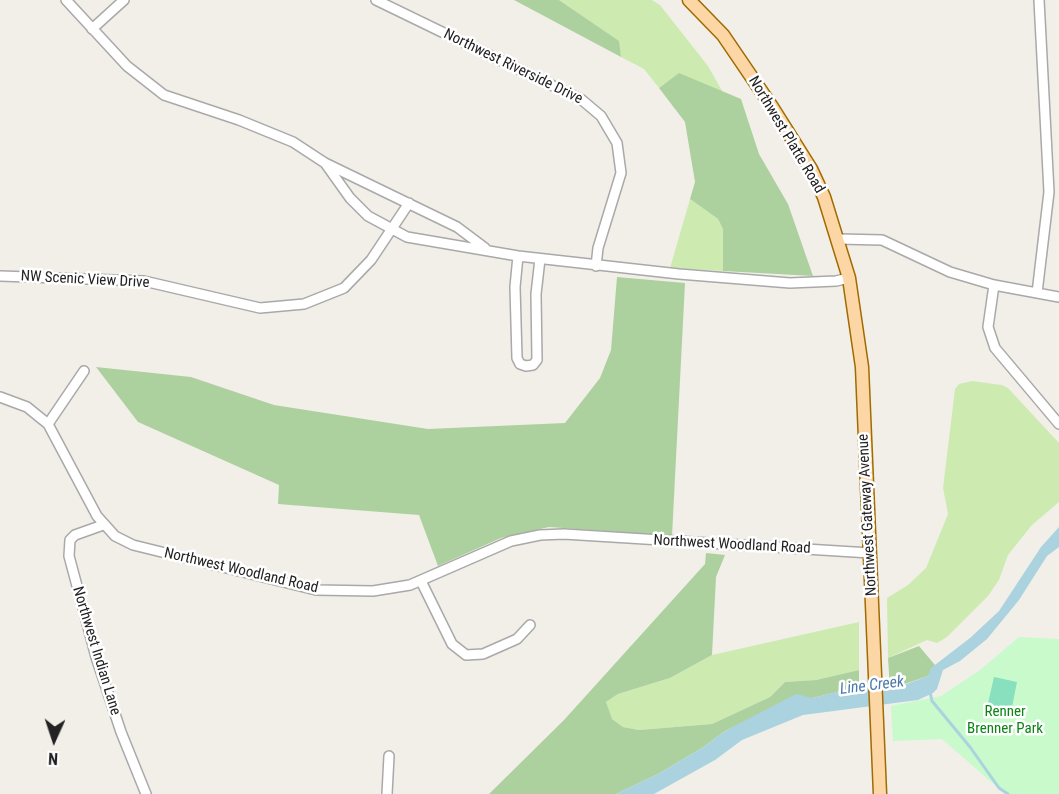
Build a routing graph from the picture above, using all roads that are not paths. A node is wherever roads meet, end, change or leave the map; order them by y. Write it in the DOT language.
graph roads {
  1 [pos="66,0"];
  2 [pos="124,0"];
  3 [pos="376,0"];
  4 [pos="689,0"];
  5 [pos="1039,0"];
  6 [pos="92,28"];
  7 [pos="325,163"];
  8 [pos="409,203"];
  9 [pos="392,229"];
  10 [pos="839,238"];
  11 [pos="487,249"];
  12 [pos="518,256"];
  13 [pos="540,259"];
  14 [pos="596,266"];
  15 [pos="0,276"];
  16 [pos="849,278"];
  17 [pos="994,285"];
  18 [pos="1037,293"];
  19 [pos="1059,297"];
  20 [pos="84,371"];
  21 [pos="0,397"];
  22 [pos="48,424"];
  23 [pos="1059,424"];
  24 [pos="103,525"];
  25 [pos="870,553"];
  26 [pos="421,580"];
  27 [pos="530,626"];
  28 [pos="389,756"];
  29 [pos="146,794"];
  30 [pos="387,794"];
  31 [pos="880,794"];
  1 -- 6 [label="street"];
  2 -- 6 [label="street"];
  3 -- 14 [label="street, Northwest Riverside Drive"];
  4 -- 10 [label="main road, Northwest Platte Road"];
  5 -- 18 [label="street"];
  6 -- 7 [label="street"];
  7 -- 8 [label="street"];
  7 -- 9 [label="street"];
  8 -- 9 [label="street, NW Scenic View Drive"];
  8 -- 11 [label="street"];
  9 -- 11 [label="street"];
  9 -- 15 [label="street, NW Scenic View Drive"];
  10 -- 16 [label="main road, Northwest Gateway Avenue"];
  10 -- 17 [label="street"];
  11 -- 12 [label="street"];
  12 -- 13 [label="street"];
  12 -- 13 [label="street"];
  13 -- 14 [label="street"];
  14 -- 16 [label="street"];
  16 -- 25 [label="main road, Northwest Gateway Avenue"];
  17 -- 18 [label="street"];
  17 -- 23 [label="street"];
  18 -- 19 [label="street"];
  20 -- 22 [label="street"];
  21 -- 22 [label="street, Northwest Woodland Road"];
  22 -- 24 [label="street, Northwest Woodland Road"];
  24 -- 26 [label="street, Northwest Woodland Road"];
  24 -- 29 [label="street, Northwest Indian Lane"];
  25 -- 26 [label="street, Northwest Woodland Road"];
  25 -- 31 [label="main road, Northwest Gateway Avenue"];
  26 -- 27 [label="street"];
  28 -- 30 [label="street"];
}
